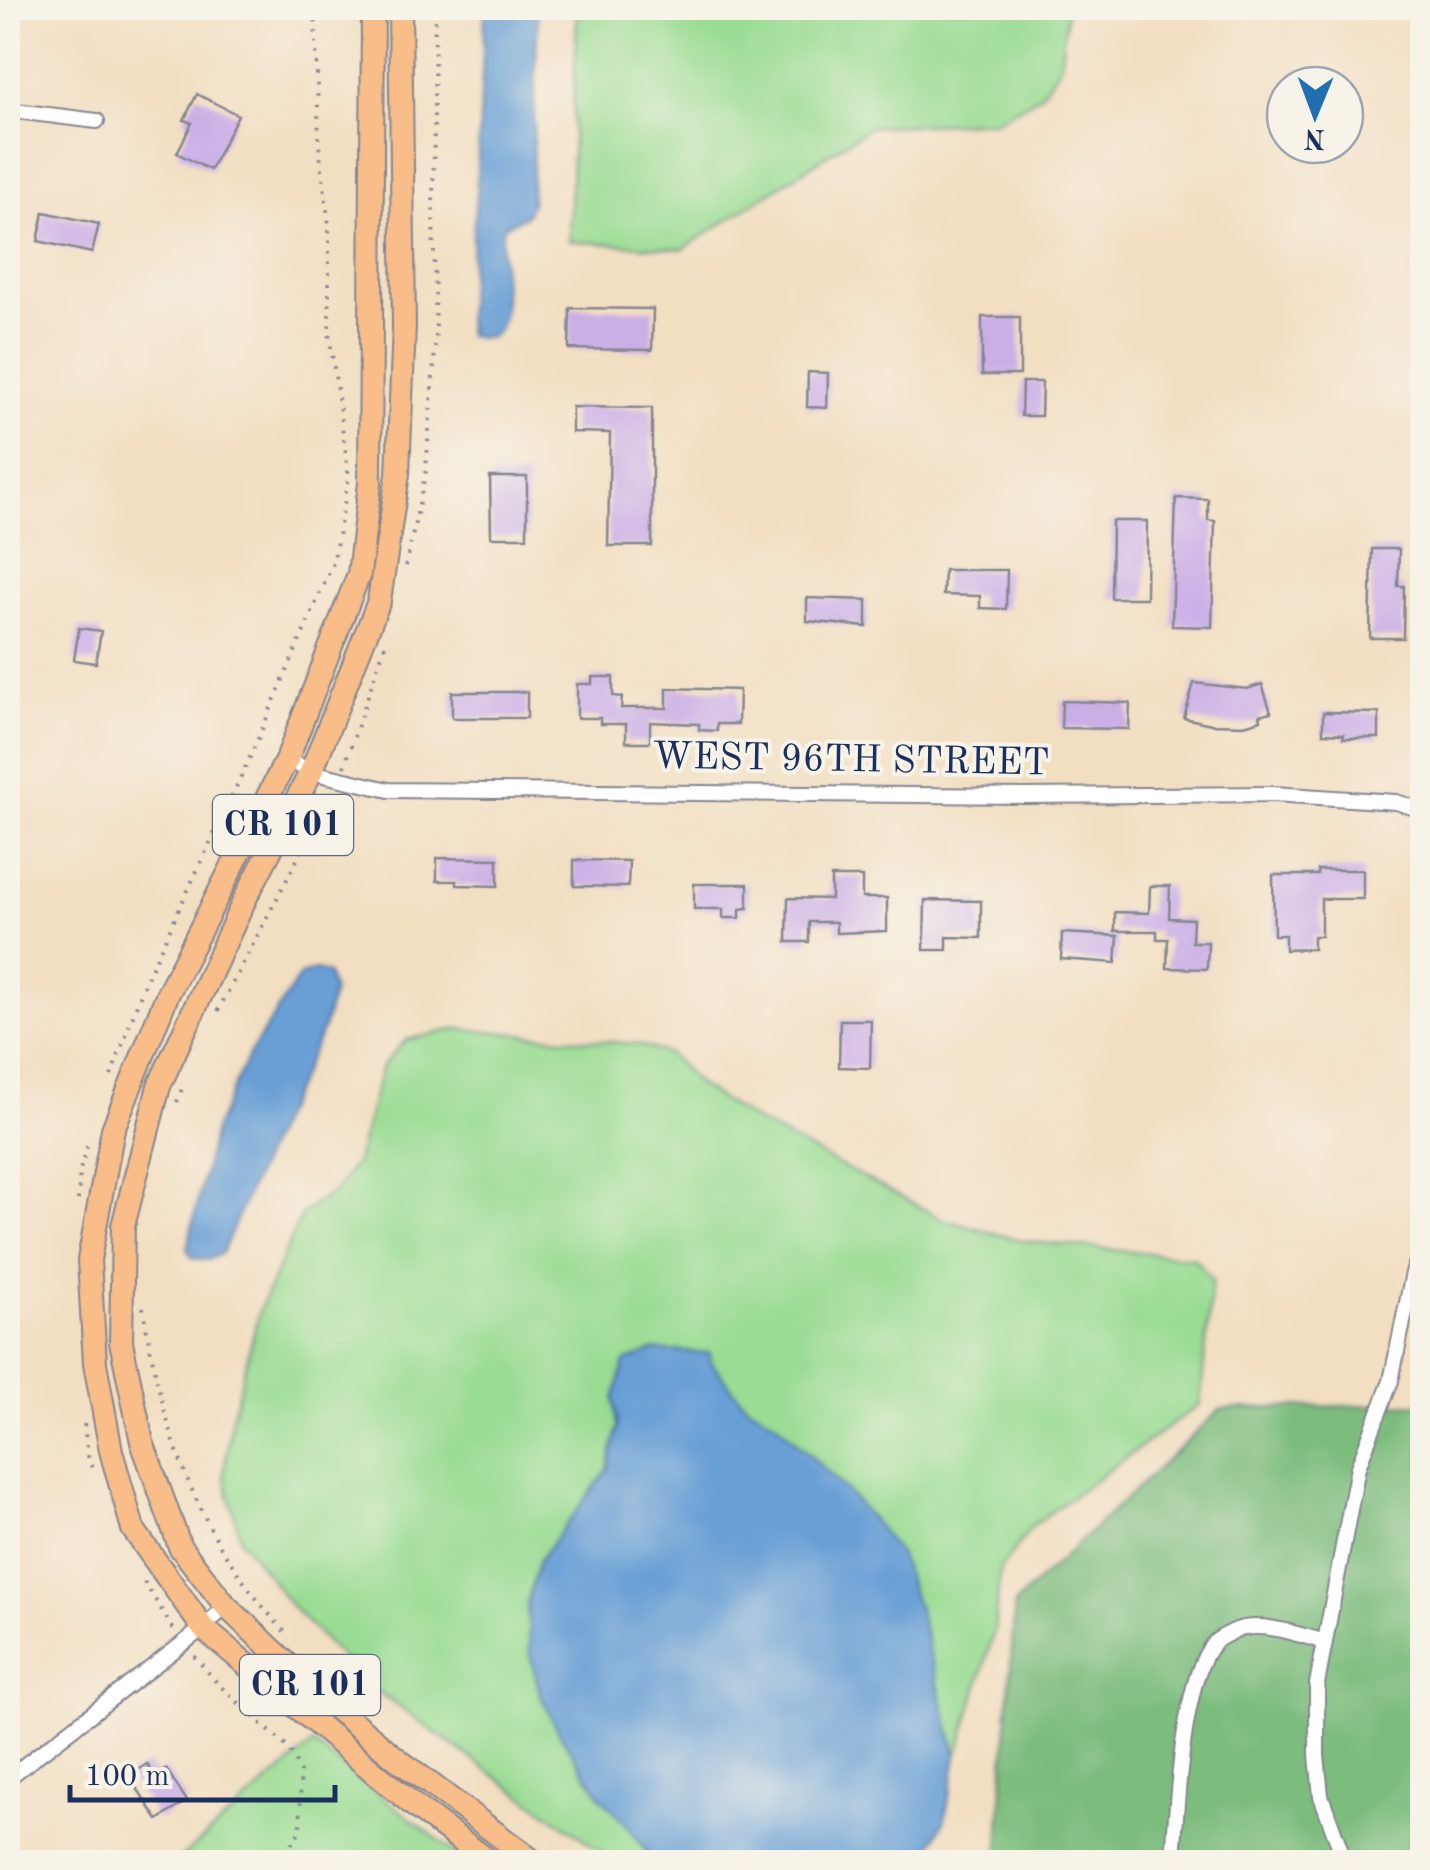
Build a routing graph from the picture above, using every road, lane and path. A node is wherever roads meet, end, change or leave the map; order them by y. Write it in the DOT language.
graph roads {
  1 [pos="373,8"];
  2 [pos="400,8"];
  3 [pos="435,8"];
  4 [pos="8,110"];
  5 [pos="97,121"];
  6 [pos="403,577"];
  7 [pos="391,626"];
  8 [pos="287,758"];
  9 [pos="310,772"];
  10 [pos="339,779"];
  11 [pos="1421,810"];
  12 [pos="215,1016"];
  13 [pos="190,1068"];
  14 [pos="177,1104"];
  15 [pos="1422,1250"];
  16 [pos="142,1302"];
  17 [pos="226,1606"];
  18 [pos="203,1628"];
  19 [pos="288,1636"];
  20 [pos="1325,1642"];
  21 [pos="8,1778"];
  22 [pos="536,1853"];
  23 [pos="490,1862"];
  24 [pos="566,1862"];
  25 [pos="1173,1862"];
  26 [pos="1345,1862"];
  1 -- 8 [label="main road, CR 101"];
  2 -- 9 [label="main road, CR 101"];
  3 -- 6 [label="path"];
  4 -- 5 [label="street"];
  7 -- 10 [label="path"];
  8 -- 9 [label="street, WEST 96TH STREET"];
  8 -- 18 [label="main road, CR 101"];
  9 -- 10 [label="street, WEST 96TH STREET"];
  9 -- 17 [label="main road, CR 101"];
  10 -- 11 [label="street, WEST 96TH STREET"];
  10 -- 12 [label="path"];
  13 -- 14 [label="path"];
  15 -- 20 [label="street"];
  16 -- 19 [label="path"];
  17 -- 18 [label="street"];
  17 -- 22 [label="main road, CR 101"];
  18 -- 21 [label="street"];
  18 -- 23 [label="main road, CR 101"];
  20 -- 25 [label="street"];
  20 -- 26 [label="street"];
  22 -- 24 [label="path"];
}
